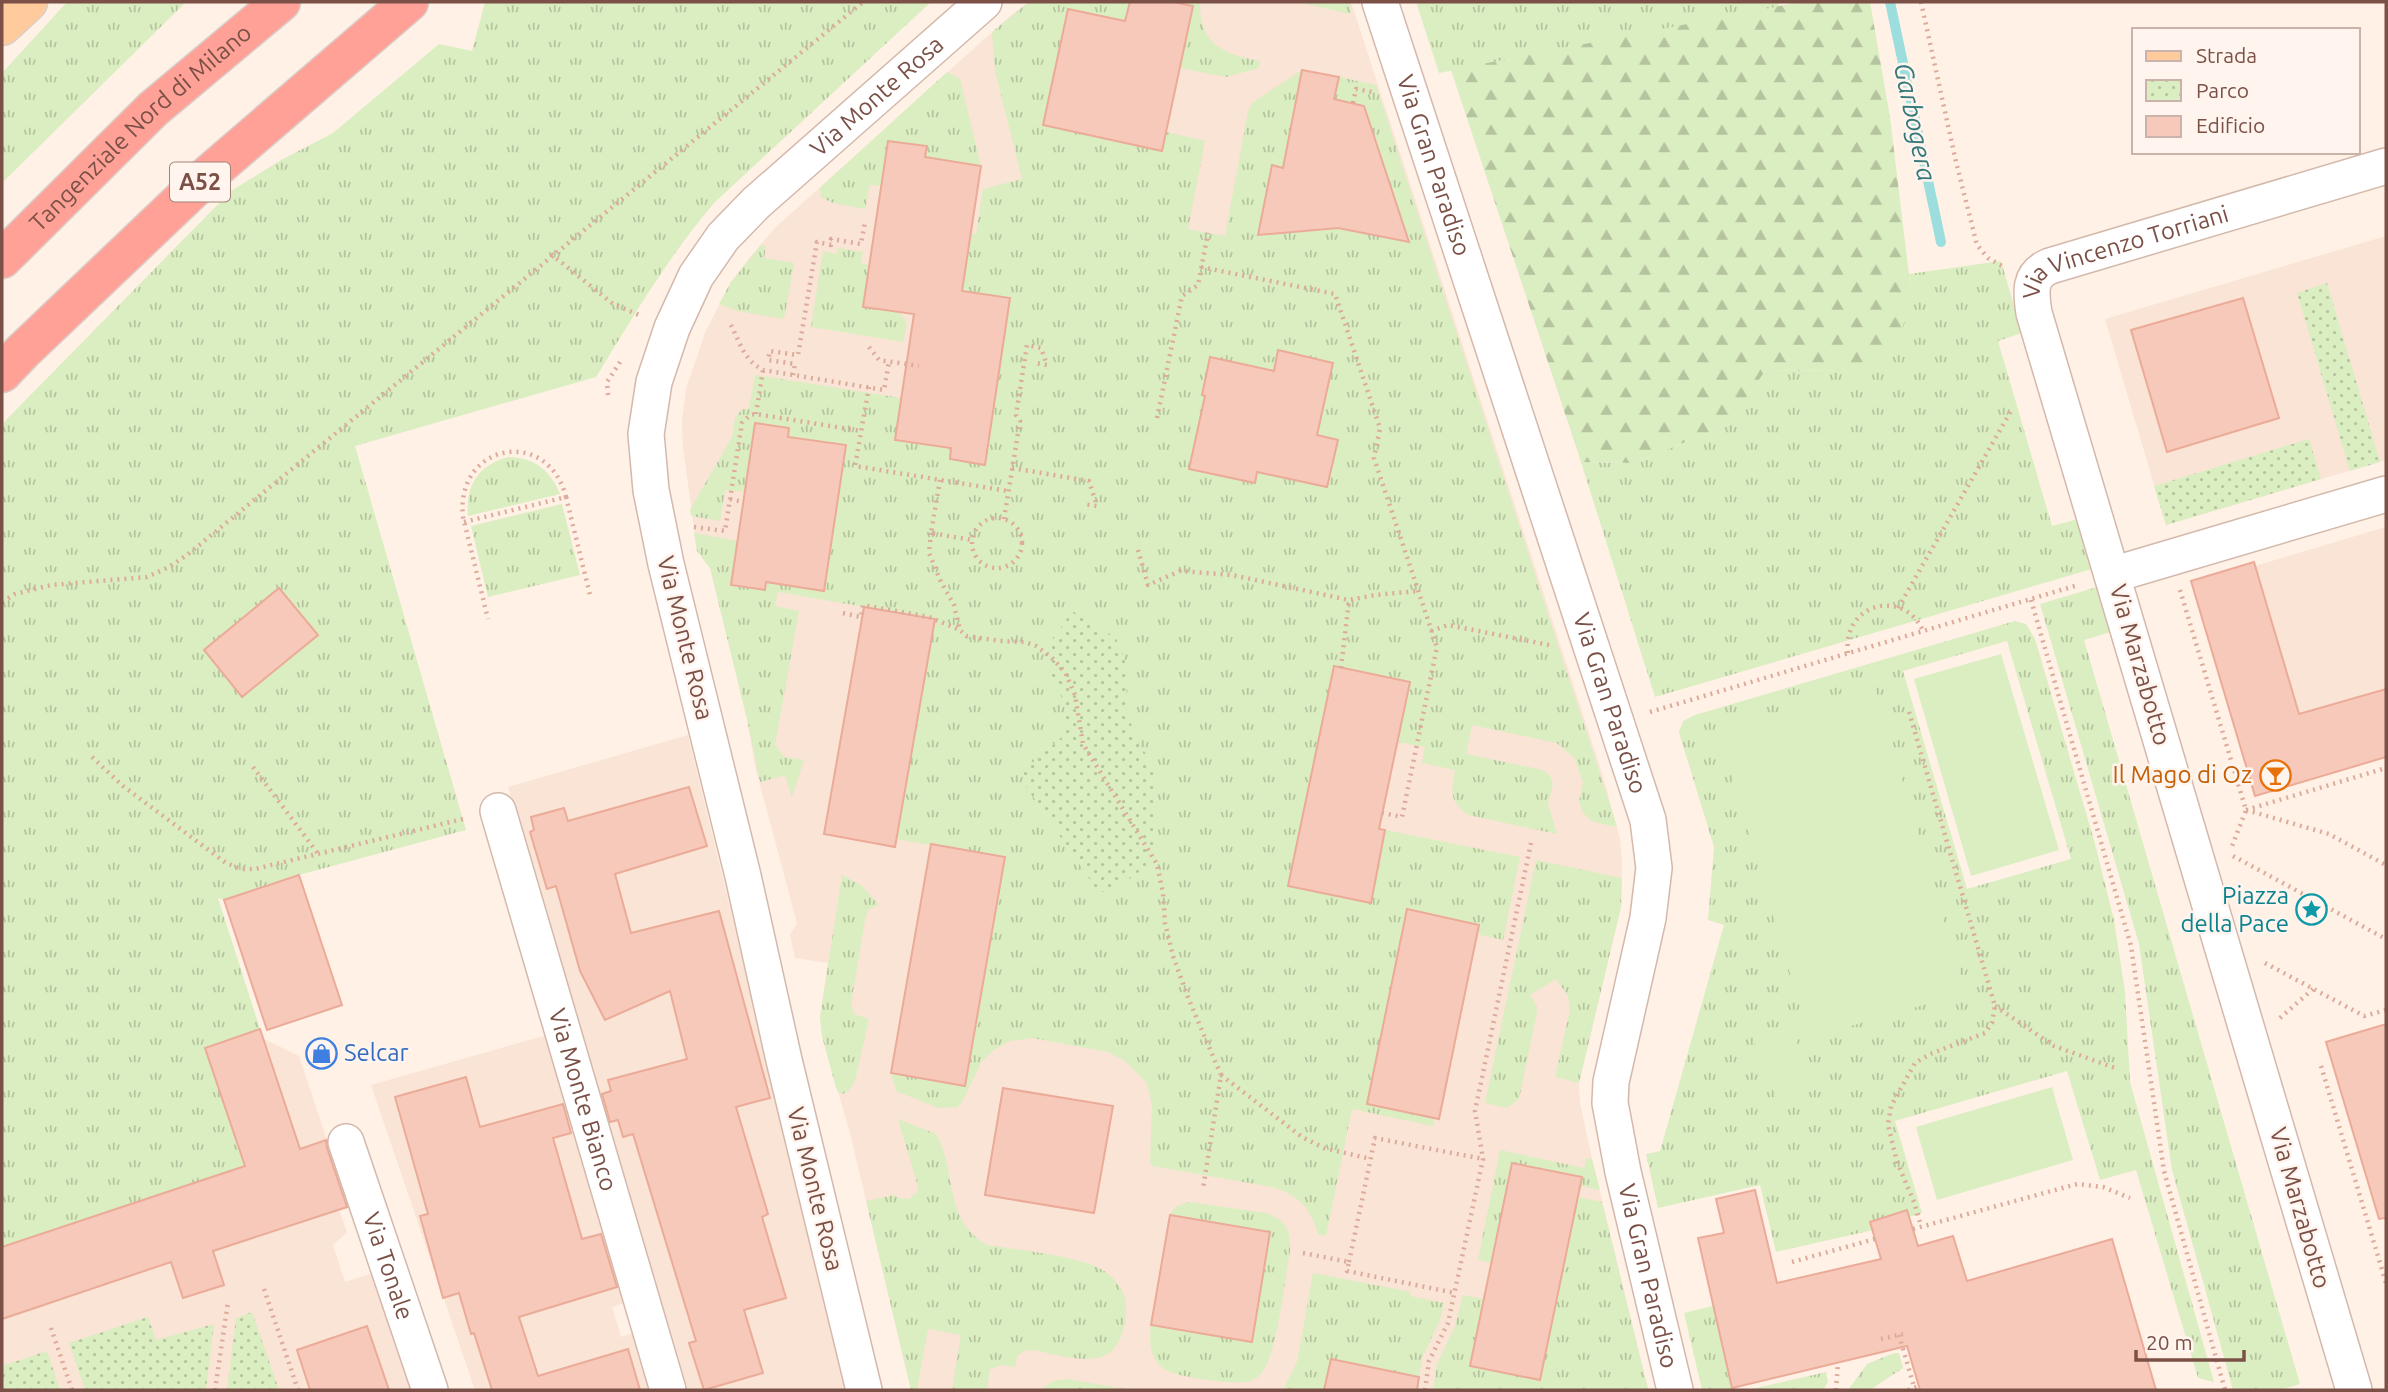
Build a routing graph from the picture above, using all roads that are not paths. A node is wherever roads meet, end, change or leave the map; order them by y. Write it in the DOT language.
graph roads {
  1 [pos="27,2"];
  2 [pos="281,2"];
  3 [pos="409,2"];
  4 [pos="984,2"];
  5 [pos="1380,2"];
  6 [pos="2,26"];
  7 [pos="2386,166"];
  8 [pos="2,258"];
  9 [pos="2,373"];
  10 [pos="2386,494"];
  11 [pos="2112,575"];
  12 [pos="498,811"];
  13 [pos="346,1142"];
  14 [pos="430,1390"];
  15 [pos="668,1390"];
  16 [pos="864,1390"];
  17 [pos="1675,1390"];
  18 [pos="2354,1390"];
  1 -- 6 [label="main road"];
  2 -- 8 [label="highway, Tangenziale Nord di Milano"];
  3 -- 9 [label="highway, A52"];
  4 -- 16 [label="street, Via Monte Rosa"];
  5 -- 17 [label="street, Via Gran Paradiso"];
  7 -- 11 [label="street, Via Vincenzo Torriani"];
  10 -- 11 [label="street, Via Marzabotto"];
  11 -- 18 [label="street, Via Marzabotto"];
  12 -- 15 [label="street, Via Monte Bianco"];
  13 -- 14 [label="street, Via Tonale"];
}
